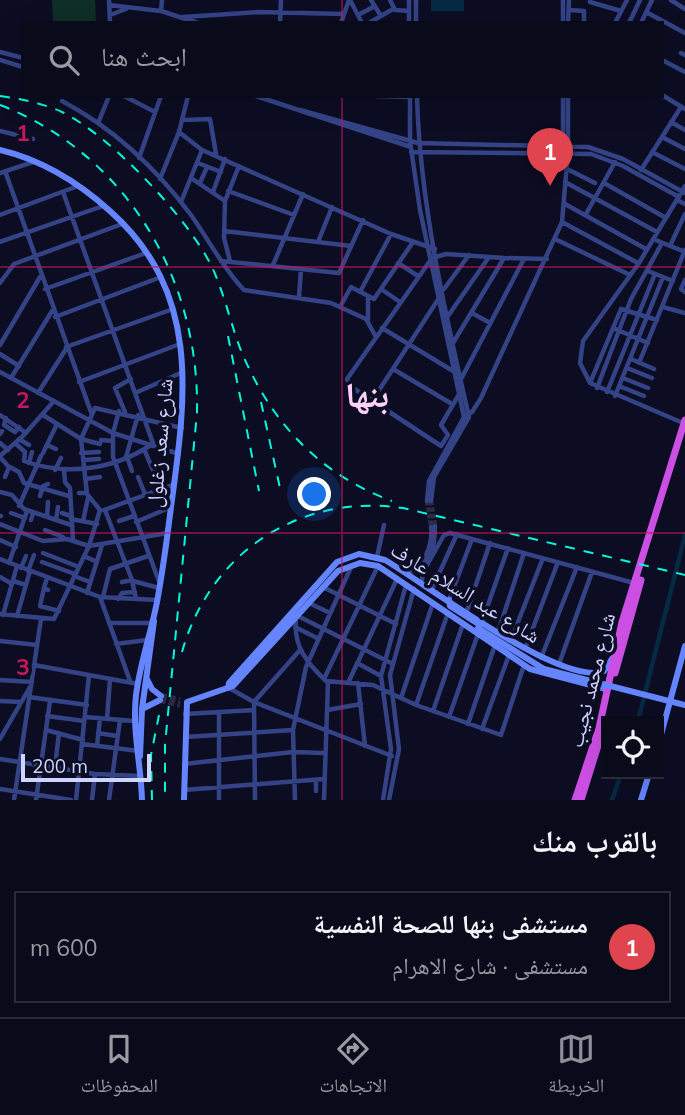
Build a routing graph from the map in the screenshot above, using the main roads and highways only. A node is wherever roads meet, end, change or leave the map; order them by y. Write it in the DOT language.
graph roads {
  1 [pos="0,150"];
  2 [pos="684,425"];
  3 [pos="355,555"];
  4 [pos="375,556"];
  5 [pos="369,563"];
  6 [pos="355,564"];
  7 [pos="641,568"];
  8 [pos="449,600"];
  9 [pos="295,616"];
  10 [pos="627,616"];
  11 [pos="153,621"];
  12 [pos="480,627"];
  13 [pos="685,646"];
  14 [pos="613,657"];
  15 [pos="147,674"];
  16 [pos="607,689"];
  17 [pos="685,703"];
  18 [pos="142,709"];
  19 [pos="664,724"];
  20 [pos="138,751"];
  21 [pos="587,777"];
  22 [pos="647,779"];
  23 [pos="583,787"];
  24 [pos="142,800"];
  25 [pos="184,800"];
  26 [pos="575,800"];
  27 [pos="581,800"];
  28 [pos="641,800"];
  1 -- 11 [label="main road, شارع سعد زغلول"];
  2 -- 7 [label="highway"];
  3 -- 4 [label="main road, شارع عبد السلام عارف"];
  3 -- 6 [label="main road"];
  3 -- 9 [label="main road, شارع عبد السلام عارف"];
  4 -- 5 [label="main road"];
  4 -- 8 [label="main road, شارع عبد السلام عارف"];
  5 -- 6 [label="main road, شارع عبد السلام عارف"];
  5 -- 12 [label="main road, شارع عبد السلام عارف"];
  6 -- 9 [label="main road, شارع عبد السلام عارف"];
  7 -- 10 [label="highway, شارع محمد نجيب"];
  7 -- 10 [label="highway, شارع محمد نجيب"];
  8 -- 12 [label="main road, شارع عبد السلام عارف"];
  8 -- 12 [label="main road"];
  9 -- 25 [label="main road, شارع عبد السلام عارف"];
  10 -- 14 [label="highway, شارع محمد نجيب"];
  10 -- 21 [label="highway, شارع محمد نجيب"];
  11 -- 15 [label="main road, شارع سعد زغلول"];
  11 -- 20 [label="main road, شارع سعد زغلول"];
  12 -- 14 [label="main road, شارع عبد السلام عارف"];
  12 -- 16 [label="main road, شارع عبد السلام عارف"];
  12 -- 17 [label="main road, bridge"];
  13 -- 19 [label="main road"];
  14 -- 16 [label="highway, شارع محمد نجيب"];
  15 -- 18 [label="main road, شارع سعد زغلول"];
  15 -- 18 [label="main road"];
  16 -- 21 [label="highway, شارع محمد نجيب"];
  18 -- 20 [label="main road, شارع سعد زغلول"];
  20 -- 24 [label="main road, شارع سعد زغلول"];
  21 -- 23 [label="highway, شارع محمد نجيب"];
  22 -- 28 [label="main road"];
  23 -- 26 [label="highway, شارع محمد نجيب"];
  23 -- 27 [label="highway, شارع محمد نجيب"];
}
